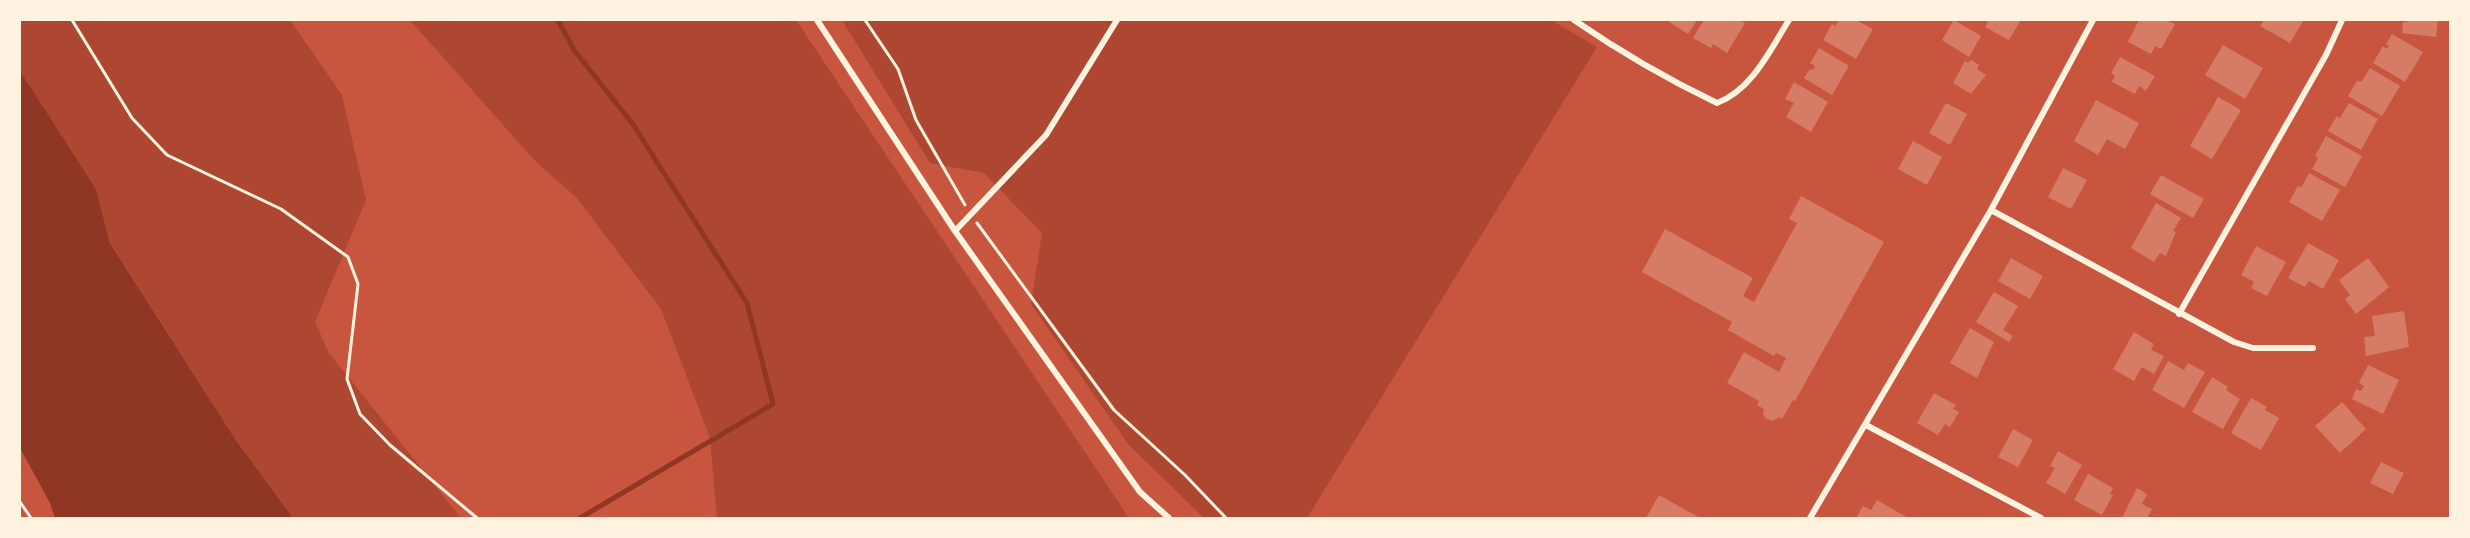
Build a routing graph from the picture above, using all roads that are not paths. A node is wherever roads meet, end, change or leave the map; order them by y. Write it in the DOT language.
graph roads {
  1 [pos="817,20"];
  2 [pos="1117,20"];
  3 [pos="1574,20"];
  4 [pos="1788,20"];
  5 [pos="2093,20"];
  6 [pos="2342,20"];
  7 [pos="1991,210"];
  8 [pos="955,231"];
  9 [pos="2179,314"];
  10 [pos="2313,348"];
  11 [pos="1866,424"];
  12 [pos="1169,519"];
  13 [pos="1810,519"];
  14 [pos="2041,519"];
  1 -- 8 [label="street"];
  2 -- 8 [label="street"];
  3 -- 4 [label="street"];
  5 -- 7 [label="street"];
  6 -- 9 [label="street"];
  7 -- 9 [label="street"];
  7 -- 11 [label="street"];
  8 -- 12 [label="street"];
  9 -- 10 [label="street"];
  11 -- 13 [label="street"];
  11 -- 14 [label="street"];
}
